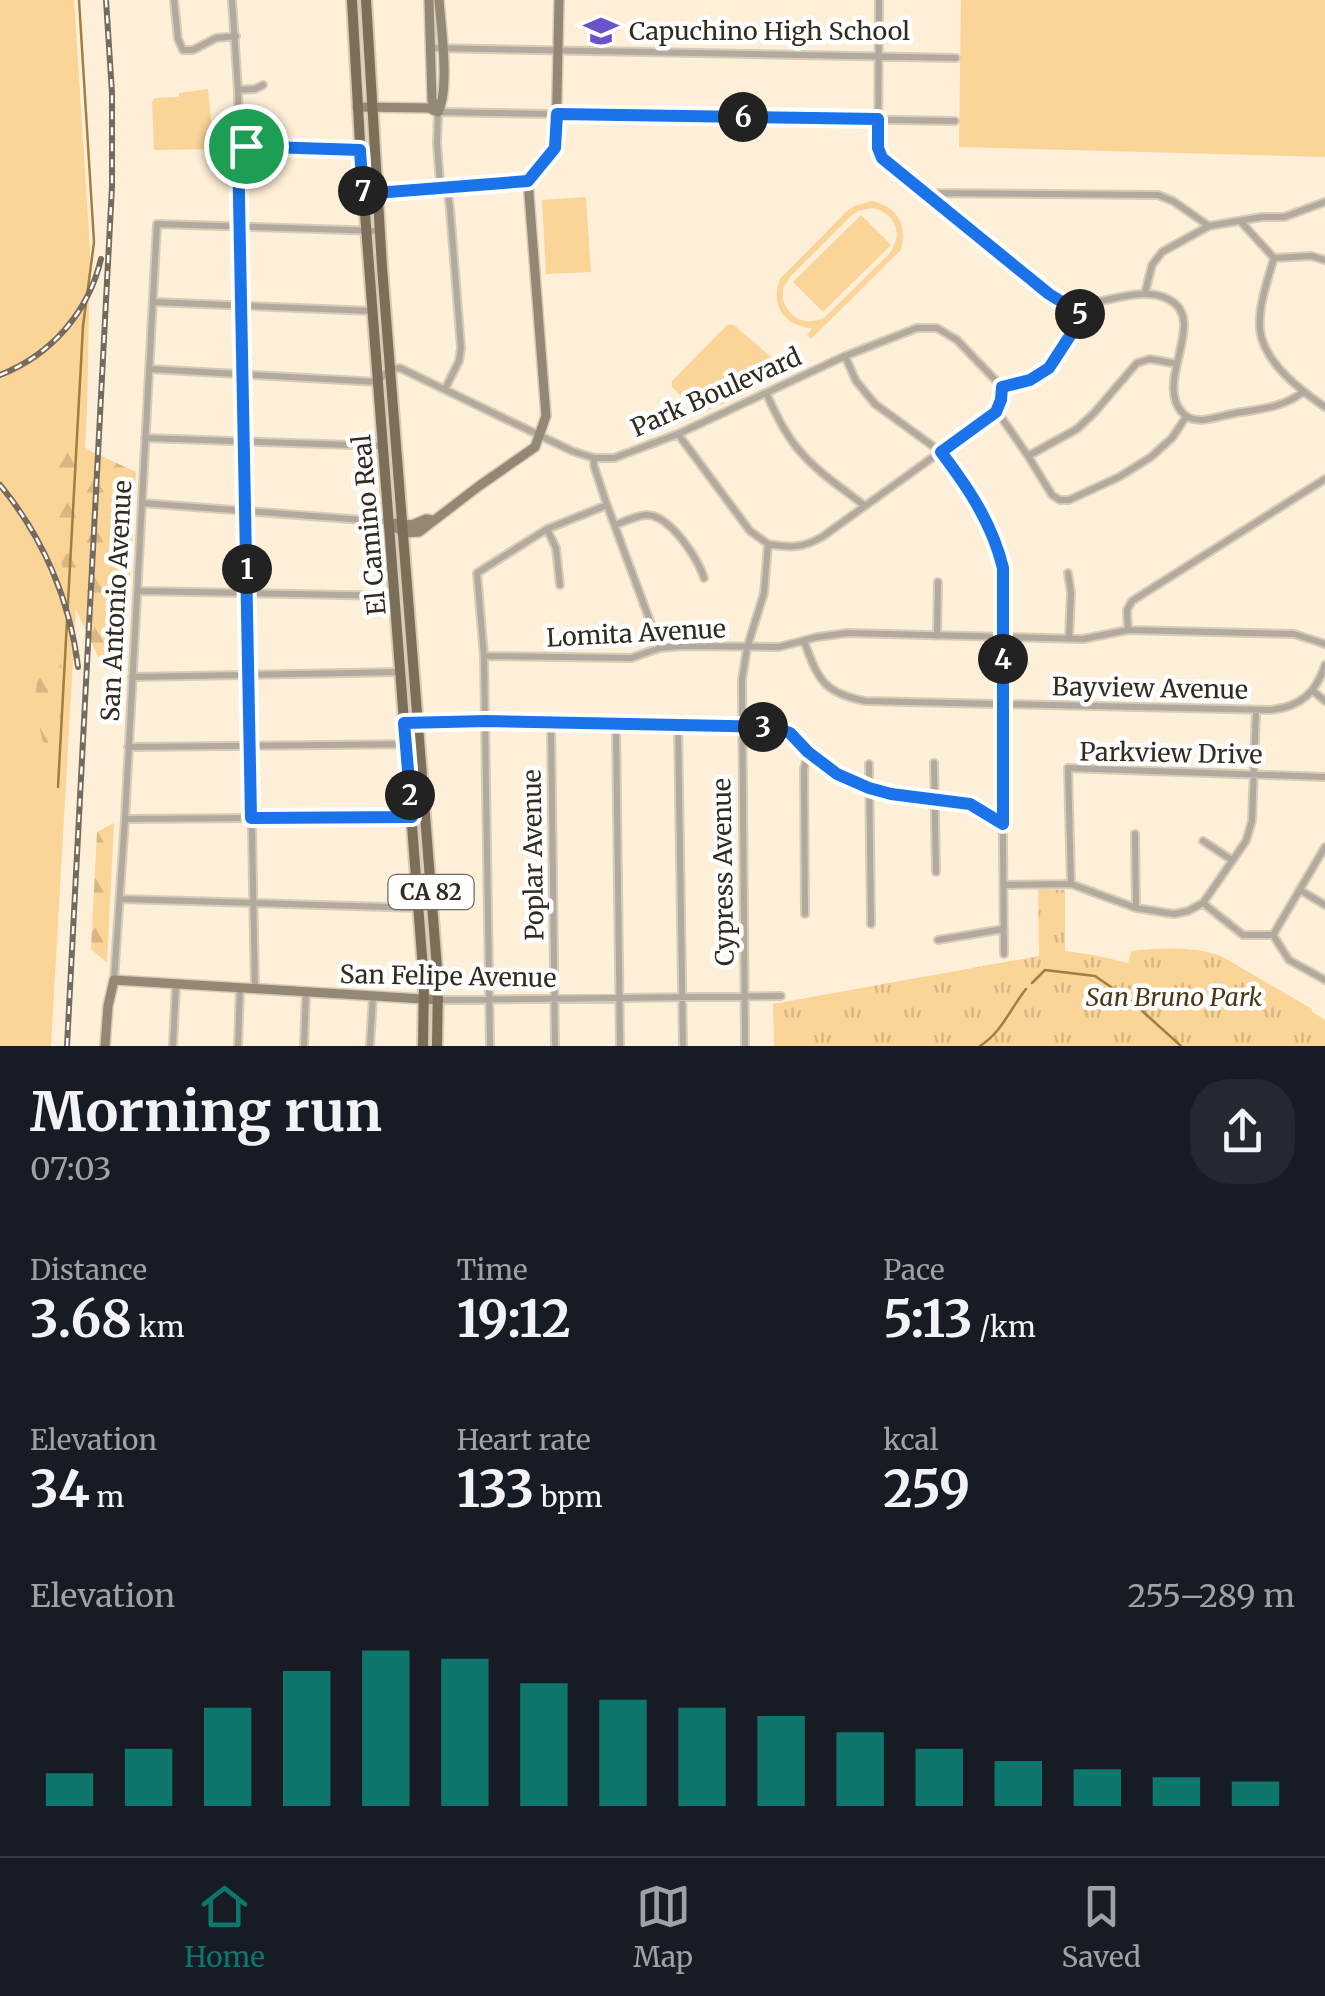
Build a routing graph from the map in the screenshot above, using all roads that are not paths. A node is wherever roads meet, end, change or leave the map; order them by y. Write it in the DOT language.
graph roads {
  1 [pos="174,0"];
  2 [pos="232,0"];
  3 [pos="352,0"];
  4 [pos="366,0"];
  5 [pos="429,0"];
  6 [pos="439,0"];
  7 [pos="559,0"];
  8 [pos="880,0"];
  9 [pos="236,36"];
  10 [pos="438,48"];
  11 [pos="558,50"];
  12 [pos="879,56"];
  13 [pos="956,58"];
  14 [pos="263,84"];
  15 [pos="238,90"];
  16 [pos="357,107"];
  17 [pos="371,107"];
  18 [pos="438,112"];
  19 [pos="557,114"];
  20 [pos="878,119"];
  21 [pos="955,121"];
  22 [pos="238,146"];
  23 [pos="360,150"];
  24 [pos="528,181"];
  25 [pos="444,187"];
  26 [pos="377,193"];
  27 [pos="926,193"];
  28 [pos="363,194"];
  29 [pos="1325,202"];
  30 [pos="1241,222"];
  31 [pos="1208,226"];
  32 [pos="241,227"];
  33 [pos="366,231"];
  34 [pos="380,231"];
  35 [pos="1274,258"];
  36 [pos="1325,260"];
  37 [pos="1146,293"];
  38 [pos="153,302"];
  39 [pos="1077,304"];
  40 [pos="242,306"];
  41 [pos="372,311"];
  42 [pos="845,356"];
  43 [pos="1177,364"];
  44 [pos="390,368"];
  45 [pos="149,369"];
  46 [pos="243,374"];
  47 [pos="377,376"];
  48 [pos="1002,387"];
  49 [pos="445,389"];
  50 [pos="766,392"];
  51 [pos="1302,392"];
  52 [pos="1325,407"];
  53 [pos="996,412"];
  54 [pos="1186,417"];
  55 [pos="678,434"];
  56 [pos="541,435"];
  57 [pos="145,438"];
  58 [pos="245,441"];
  59 [pos="382,446"];
  60 [pos="941,452"];
  61 [pos="1028,456"];
  62 [pos="594,458"];
  63 [pos="1325,479"];
  64 [pos="142,503"];
  65 [pos="607,505"];
  66 [pos="866,506"];
  67 [pos="246,510"];
  68 [pos="389,522"];
  69 [pos="615,525"];
  70 [pos="403,529"];
  71 [pos="547,529"];
  72 [pos="768,544"];
  73 [pos="1068,573"];
  74 [pos="704,578"];
  75 [pos="938,582"];
  76 [pos="560,585"];
  77 [pos="138,590"];
  78 [pos="247,592"];
  79 [pos="394,596"];
  80 [pos="1128,630"];
  81 [pos="937,636"];
  82 [pos="1004,637"];
  83 [pos="1069,638"];
  84 [pos="804,641"];
  85 [pos="1325,644"];
  86 [pos="660,648"];
  87 [pos="747,648"];
  88 [pos="484,656"];
  89 [pos="1325,665"];
  90 [pos="400,672"];
  91 [pos="248,674"];
  92 [pos="132,676"];
  93 [pos="1313,692"];
  94 [pos="1325,701"];
  95 [pos="1002,704"];
  96 [pos="1256,711"];
  97 [pos="418,721"];
  98 [pos="486,721"];
  99 [pos="404,723"];
  100 [pos="551,723"];
  101 [pos="616,725"];
  102 [pos="678,726"];
  103 [pos="741,728"];
  104 [pos="406,744"];
  105 [pos="420,744"];
  106 [pos="250,746"];
  107 [pos="128,747"];
  108 [pos="808,752"];
  109 [pos="934,763"];
  110 [pos="869,764"];
  111 [pos="1254,775"];
  112 [pos="1325,777"];
  113 [pos="869,788"];
  114 [pos="935,799"];
  115 [pos="412,817"];
  116 [pos="251,818"];
  117 [pos="125,819"];
  118 [pos="1003,824"];
  119 [pos="1135,834"];
  120 [pos="1204,841"];
  121 [pos="1325,847"];
  122 [pos="1232,860"];
  123 [pos="936,872"];
  124 [pos="1071,884"];
  125 [pos="1004,885"];
  126 [pos="1300,890"];
  127 [pos="120,899"];
  128 [pos="252,903"];
  129 [pos="1204,903"];
  130 [pos="1325,905"];
  131 [pos="419,908"];
  132 [pos="1136,908"];
  133 [pos="805,914"];
  134 [pos="871,924"];
  135 [pos="1004,929"];
  136 [pos="1273,936"];
  137 [pos="938,940"];
  138 [pos="1004,954"];
  139 [pos="114,980"];
  140 [pos="1325,980"];
  141 [pos="176,984"];
  142 [pos="240,988"];
  143 [pos="255,989"];
  144 [pos="306,992"];
  145 [pos="372,996"];
  146 [pos="744,996"];
  147 [pos="781,996"];
  148 [pos="682,997"];
  149 [pos="554,998"];
  150 [pos="619,998"];
  151 [pos="425,999"];
  152 [pos="490,999"];
  153 [pos="439,1000"];
  154 [pos="105,1046"];
  155 [pos="173,1046"];
  156 [pos="238,1046"];
  157 [pos="304,1046"];
  158 [pos="370,1046"];
  159 [pos="423,1046"];
  160 [pos="437,1046"];
  161 [pos="490,1046"];
  162 [pos="555,1046"];
  163 [pos="620,1046"];
  164 [pos="682,1046"];
  165 [pos="745,1046"];
  1 -- 9 [label="street"];
  2 -- 9 [label="street"];
  3 -- 16 [label="main road, El Camino Real / CA 82"];
  4 -- 17 [label="main road, El Camino Real / CA 82"];
  5 -- 10 [label="street"];
  6 -- 10 [label="street"];
  7 -- 11 [label="street"];
  8 -- 12 [label="street"];
  9 -- 15 [label="street"];
  10 -- 11 [label="street"];
  10 -- 18 [label="street"];
  11 -- 12 [label="street"];
  11 -- 19 [label="street"];
  12 -- 13 [label="street"];
  12 -- 20 [label="street"];
  14 -- 15 [label="street"];
  15 -- 22 [label="street"];
  16 -- 17 [label="street"];
  16 -- 23 [label="main road, El Camino Real / CA 82"];
  17 -- 18 [label="street"];
  17 -- 26 [label="main road, El Camino Real / CA 82"];
  18 -- 19 [label="street"];
  18 -- 25 [label="street"];
  19 -- 20 [label="street"];
  19 -- 24 [label="street"];
  20 -- 21 [label="street"];
  20 -- 27 [label="street"];
  22 -- 23 [label="street"];
  22 -- 32 [label="street"];
  23 -- 28 [label="main road, El Camino Real / CA 82"];
  24 -- 25 [label="street"];
  24 -- 56 [label="street"];
  25 -- 26 [label="street"];
  25 -- 49 [label="street"];
  26 -- 28 [label="street"];
  26 -- 34 [label="main road, El Camino Real / CA 82"];
  27 -- 31 [label="street"];
  27 -- 39 [label="street"];
  28 -- 33 [label="main road, El Camino Real / CA 82"];
  29 -- 30 [label="street"];
  30 -- 31 [label="street"];
  30 -- 35 [label="street"];
  31 -- 37 [label="street"];
  32 -- 33 [label="street"];
  32 -- 38 [label="street, San Antonio Avenue"];
  32 -- 40 [label="street"];
  33 -- 34 [label="street"];
  33 -- 41 [label="main road, El Camino Real / CA 82"];
  34 -- 44 [label="main road, El Camino Real / CA 82"];
  35 -- 36 [label="street"];
  35 -- 51 [label="street"];
  37 -- 39 [label="street"];
  37 -- 43 [label="street"];
  38 -- 40 [label="street"];
  38 -- 45 [label="street, San Antonio Avenue"];
  39 -- 48 [label="street"];
  40 -- 41 [label="street"];
  40 -- 46 [label="street"];
  41 -- 47 [label="main road, El Camino Real / CA 82"];
  42 -- 48 [label="street, Park Boulevard"];
  42 -- 50 [label="street, Park Boulevard"];
  42 -- 60 [label="street"];
  43 -- 54 [label="street"];
  43 -- 61 [label="street"];
  44 -- 47 [label="street"];
  44 -- 49 [label="street"];
  44 -- 70 [label="main road, El Camino Real / CA 82"];
  45 -- 46 [label="street"];
  45 -- 57 [label="street, San Antonio Avenue"];
  46 -- 47 [label="street"];
  46 -- 58 [label="street"];
  47 -- 59 [label="main road, El Camino Real / CA 82"];
  48 -- 53 [label="street"];
  49 -- 56 [label="street"];
  50 -- 55 [label="street, Park Boulevard"];
  50 -- 66 [label="street"];
  51 -- 52 [label="street"];
  51 -- 54 [label="street"];
  53 -- 60 [label="street"];
  53 -- 61 [label="street"];
  54 -- 61 [label="street"];
  55 -- 62 [label="street, Park Boulevard"];
  55 -- 72 [label="street"];
  56 -- 62 [label="street"];
  56 -- 70 [label="street"];
  57 -- 58 [label="street"];
  57 -- 64 [label="street, San Antonio Avenue"];
  58 -- 59 [label="street"];
  58 -- 67 [label="street"];
  59 -- 68 [label="main road, El Camino Real / CA 82"];
  60 -- 66 [label="street"];
  60 -- 82 [label="street"];
  62 -- 65 [label="street"];
  63 -- 80 [label="street"];
  64 -- 67 [label="street"];
  64 -- 77 [label="street, San Antonio Avenue"];
  65 -- 69 [label="street"];
  65 -- 71 [label="street"];
  66 -- 72 [label="street"];
  67 -- 68 [label="street"];
  67 -- 78 [label="street"];
  68 -- 70 [label="street"];
  68 -- 79 [label="main road, El Camino Real / CA 82"];
  69 -- 74 [label="street"];
  69 -- 86 [label="street"];
  70 -- 97 [label="main road, El Camino Real / CA 82"];
  71 -- 76 [label="street"];
  71 -- 88 [label="street"];
  72 -- 87 [label="street, Cypress Avenue"];
  73 -- 83 [label="street"];
  75 -- 81 [label="street"];
  77 -- 78 [label="street"];
  77 -- 92 [label="street, San Antonio Avenue"];
  78 -- 79 [label="street"];
  78 -- 91 [label="street"];
  79 -- 90 [label="main road, El Camino Real / CA 82"];
  80 -- 83 [label="street, Lomita Avenue"];
  80 -- 85 [label="street, Lomita Avenue"];
  81 -- 82 [label="street, Lomita Avenue"];
  81 -- 84 [label="street, Lomita Avenue"];
  82 -- 83 [label="street, Lomita Avenue"];
  82 -- 95 [label="street"];
  84 -- 87 [label="street, Lomita Avenue"];
  84 -- 95 [label="street, Bayview Avenue"];
  86 -- 87 [label="street, Lomita Avenue"];
  86 -- 88 [label="street, Lomita Avenue"];
  87 -- 103 [label="street, Cypress Avenue"];
  88 -- 98 [label="street"];
  89 -- 93 [label="street"];
  90 -- 91 [label="street"];
  90 -- 99 [label="main road, El Camino Real / CA 82"];
  91 -- 92 [label="street"];
  91 -- 106 [label="street"];
  92 -- 107 [label="street, San Antonio Avenue"];
  93 -- 94 [label="street"];
  93 -- 96 [label="street, Bayview Avenue"];
  95 -- 96 [label="street, Bayview Avenue"];
  95 -- 118 [label="street"];
  96 -- 111 [label="street"];
  97 -- 98 [label="street"];
  97 -- 99 [label="street"];
  97 -- 105 [label="main road, El Camino Real / CA 82"];
  98 -- 100 [label="street"];
  98 -- 152 [label="street"];
  99 -- 104 [label="main road, El Camino Real / CA 82"];
  100 -- 101 [label="street"];
  100 -- 149 [label="street, Poplar Avenue"];
  101 -- 102 [label="street"];
  101 -- 150 [label="street"];
  102 -- 103 [label="street"];
  102 -- 148 [label="street"];
  103 -- 108 [label="street"];
  103 -- 146 [label="street, Cypress Avenue"];
  104 -- 105 [label="street"];
  104 -- 106 [label="street"];
  104 -- 115 [label="main road, El Camino Real / CA 82"];
  105 -- 153 [label="main road, El Camino Real / CA 82"];
  106 -- 107 [label="street"];
  106 -- 116 [label="street"];
  107 -- 117 [label="street, San Antonio Avenue"];
  108 -- 113 [label="street"];
  108 -- 133 [label="street"];
  109 -- 114 [label="street"];
  110 -- 113 [label="street"];
  111 -- 112 [label="street, Parkview Drive"];
  111 -- 122 [label="street"];
  111 -- 124 [label="street, Parkview Drive"];
  113 -- 114 [label="street"];
  113 -- 134 [label="street"];
  114 -- 118 [label="street"];
  114 -- 123 [label="street"];
  115 -- 116 [label="street"];
  115 -- 131 [label="main road, El Camino Real / CA 82"];
  116 -- 117 [label="street"];
  116 -- 128 [label="street"];
  117 -- 127 [label="street, San Antonio Avenue"];
  118 -- 125 [label="street"];
  119 -- 132 [label="street"];
  120 -- 122 [label="street"];
  121 -- 126 [label="street"];
  122 -- 129 [label="street"];
  124 -- 125 [label="street"];
  124 -- 132 [label="street"];
  125 -- 135 [label="street"];
  126 -- 130 [label="street"];
  126 -- 136 [label="street"];
  127 -- 128 [label="street"];
  127 -- 139 [label="street, San Antonio Avenue"];
  128 -- 131 [label="street"];
  128 -- 143 [label="street"];
  129 -- 132 [label="street"];
  129 -- 136 [label="street"];
  131 -- 151 [label="main road, El Camino Real / CA 82"];
  135 -- 137 [label="street"];
  135 -- 138 [label="street"];
  136 -- 140 [label="street"];
  139 -- 141 [label="street, San Felipe Avenue"];
  139 -- 154 [label="street"];
  141 -- 142 [label="street, San Felipe Avenue"];
  141 -- 155 [label="street"];
  142 -- 143 [label="street, San Felipe Avenue"];
  142 -- 156 [label="street"];
  143 -- 144 [label="street, San Felipe Avenue"];
  144 -- 145 [label="street, San Felipe Avenue"];
  144 -- 157 [label="street"];
  145 -- 151 [label="street, San Felipe Avenue"];
  145 -- 158 [label="street"];
  146 -- 147 [label="street, San Felipe Avenue"];
  146 -- 148 [label="street, San Felipe Avenue"];
  146 -- 165 [label="street, Cypress Avenue"];
  148 -- 150 [label="street, San Felipe Avenue"];
  148 -- 164 [label="street"];
  149 -- 150 [label="street, San Felipe Avenue"];
  149 -- 152 [label="street, San Felipe Avenue"];
  149 -- 162 [label="street, Poplar Avenue"];
  150 -- 163 [label="street"];
  151 -- 153 [label="street, San Felipe Avenue"];
  151 -- 159 [label="main road, El Camino Real / CA 82"];
  152 -- 153 [label="street, San Felipe Avenue"];
  152 -- 161 [label="street"];
  153 -- 160 [label="main road, El Camino Real / CA 82"];
}
